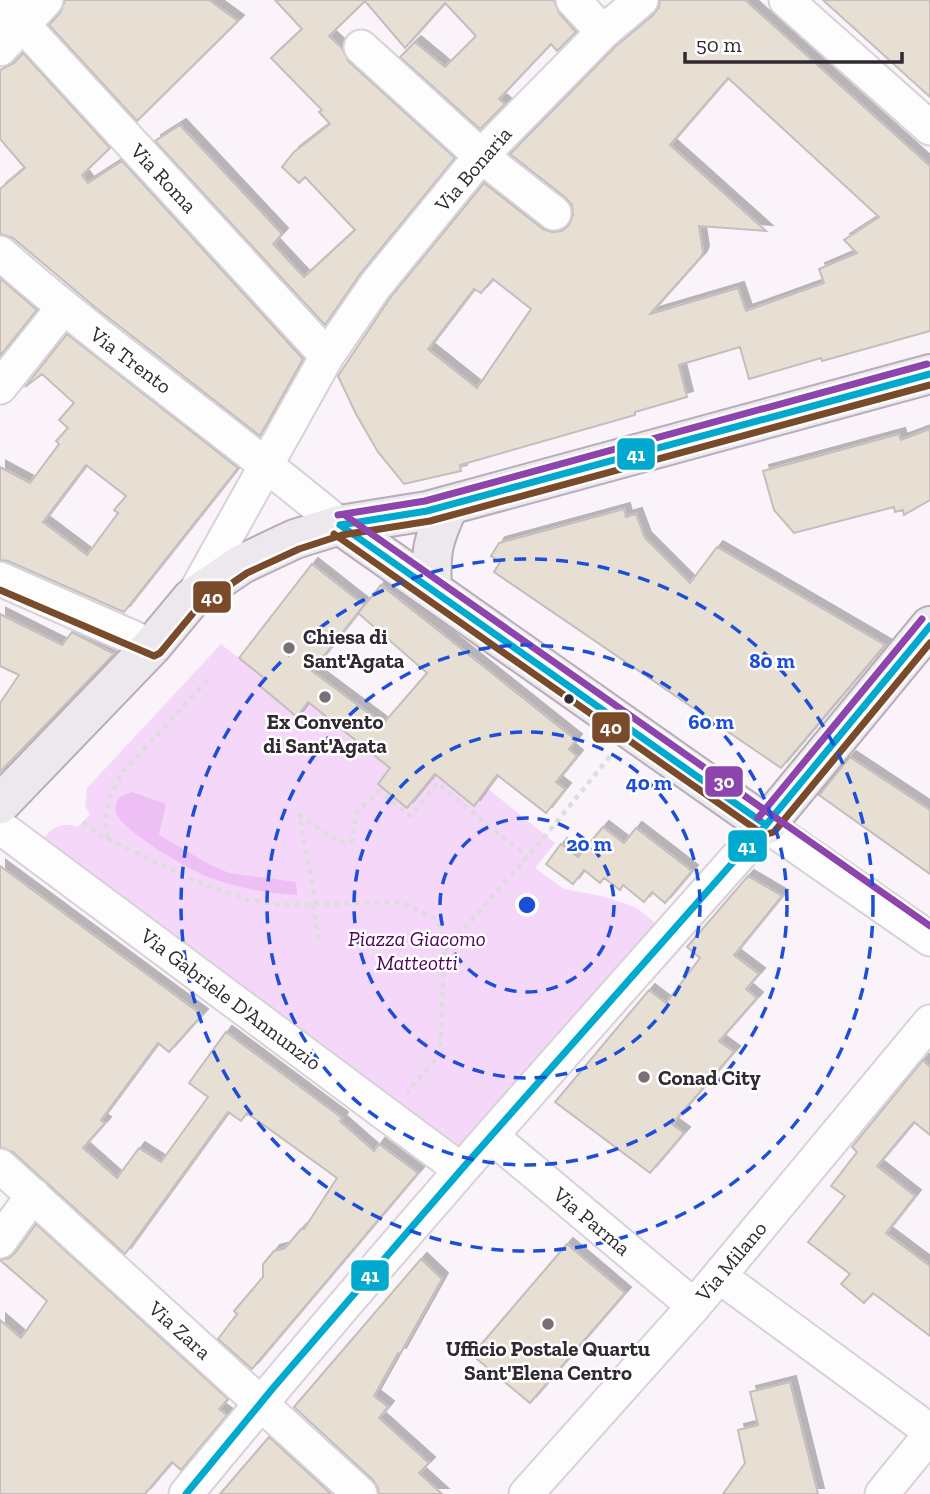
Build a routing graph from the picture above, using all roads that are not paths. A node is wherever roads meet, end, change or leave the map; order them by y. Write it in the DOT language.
graph roads {
  1 [pos="1,0"];
  2 [pos="47,0"];
  3 [pos="573,0"];
  4 [pos="641,0"];
  5 [pos="786,0"];
  6 [pos="22,25"];
  7 [pos="603,32"];
  8 [pos="361,47"];
  9 [pos="0,49"];
  10 [pos="930,128"];
  11 [pos="481,156"];
  12 [pos="554,213"];
  13 [pos="0,253"];
  14 [pos="63,308"];
  15 [pos="327,356"];
  16 [pos="930,374"];
  17 [pos="0,387"];
  18 [pos="266,463"];
  19 [pos="449,505"];
  20 [pos="340,525"];
  21 [pos="0,579"];
  22 [pos="432,589"];
  23 [pos="192,598"];
  24 [pos="930,626"];
  25 [pos="152,646"];
  26 [pos="0,804"];
  27 [pos="766,825"];
  28 [pos="0,827"];
  29 [pos="930,939"];
  30 [pos="930,1022"];
  31 [pos="491,1136"];
  32 [pos="0,1167"];
  33 [pos="461,1170"];
  34 [pos="33,1195"];
  35 [pos="0,1241"];
  36 [pos="719,1276"];
  37 [pos="694,1306"];
  38 [pos="260,1404"];
  39 [pos="930,1433"];
  40 [pos="186,1494"];
  41 [pos="360,1494"];
  42 [pos="526,1494"];
  43 [pos="882,1494"];
  1 -- 6 [label="street, Via Roma"];
  2 -- 6 [label="street"];
  3 -- 7 [label="street"];
  4 -- 7 [label="street, Via Bonaria"];
  5 -- 10 [label="street"];
  6 -- 9 [label="street"];
  6 -- 15 [label="street, Via Roma"];
  7 -- 11 [label="street, Via Bonaria"];
  8 -- 11 [label="street"];
  11 -- 12 [label="street"];
  11 -- 15 [label="street, Via Bonaria"];
  13 -- 14 [label="street, Via Trento"];
  14 -- 17 [label="street"];
  14 -- 18 [label="street, Via Trento"];
  15 -- 18 [label="street, Via Bonaria"];
  16 -- 19 [label="main road"];
  18 -- 20 [label="street, Via Trento"];
  18 -- 23 [label="street, Via Bonaria"];
  19 -- 20 [label="main road"];
  19 -- 22 [label="main road"];
  20 -- 22 [label="main road"];
  20 -- 23 [label="main road"];
  21 -- 25 [label="street"];
  22 -- 27 [label="main road"];
  23 -- 25 [label="main road"];
  24 -- 27 [label="main road"];
  25 -- 26 [label="main road"];
  27 -- 29 [label="street"];
  27 -- 31 [label="street"];
  28 -- 33 [label="street, Via Gabriele D'Annunzio"];
  30 -- 36 [label="street, Via Milano"];
  31 -- 33 [label="street"];
  31 -- 37 [label="street, Via Parma"];
  32 -- 34 [label="street, Via Zara"];
  33 -- 38 [label="street"];
  34 -- 35 [label="street"];
  34 -- 38 [label="street, Via Zara"];
  36 -- 37 [label="street, Via Milano"];
  36 -- 39 [label="street"];
  37 -- 42 [label="street, Via Milano"];
  38 -- 40 [label="street"];
  38 -- 41 [label="street, Via Zara"];
  39 -- 43 [label="street"];
}
